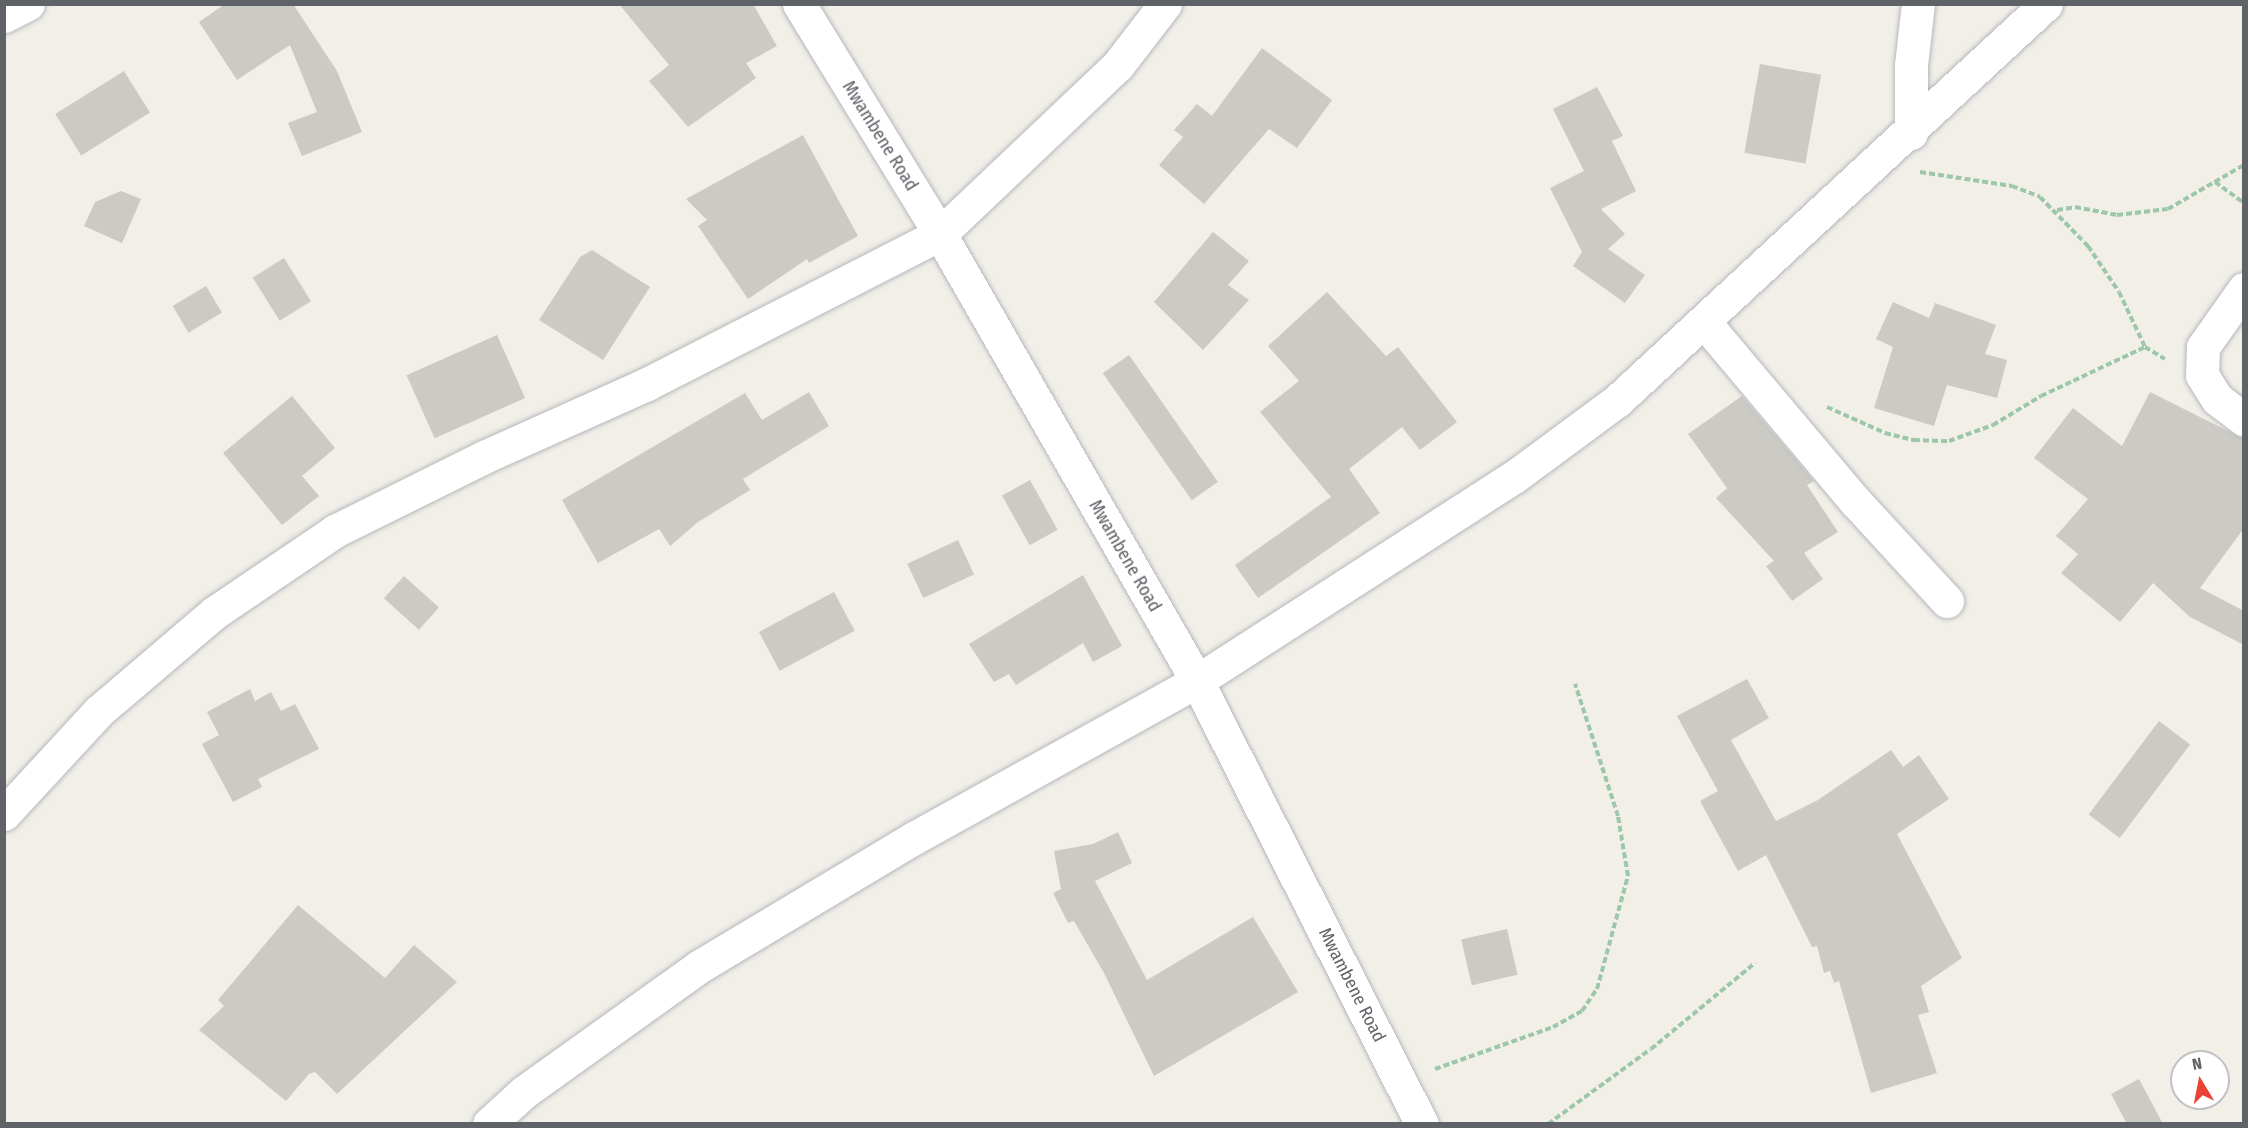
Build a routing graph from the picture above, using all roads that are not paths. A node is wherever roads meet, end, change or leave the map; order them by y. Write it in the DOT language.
graph roads {
  1 [pos="28,4"];
  2 [pos="799,4"];
  3 [pos="1165,4"];
  4 [pos="1918,4"];
  5 [pos="2046,4"];
  6 [pos="4,16"];
  7 [pos="1911,133"];
  8 [pos="939,234"];
  9 [pos="2244,289"];
  10 [pos="1705,323"];
  11 [pos="2244,419"];
  12 [pos="1947,601"];
  13 [pos="1197,681"];
  14 [pos="4,814"];
  15 [pos="489,1124"];
  16 [pos="1422,1124"];
  1 -- 6 [label="street"];
  2 -- 8 [label="street, Mwambene Road"];
  3 -- 8 [label="street"];
  4 -- 7 [label="street"];
  5 -- 7 [label="street"];
  7 -- 10 [label="street"];
  8 -- 13 [label="street, Mwambene Road"];
  8 -- 14 [label="street"];
  9 -- 11 [label="street"];
  10 -- 12 [label="street"];
  10 -- 13 [label="street"];
  13 -- 15 [label="street"];
  13 -- 16 [label="street, Mwambene Road"];
}
